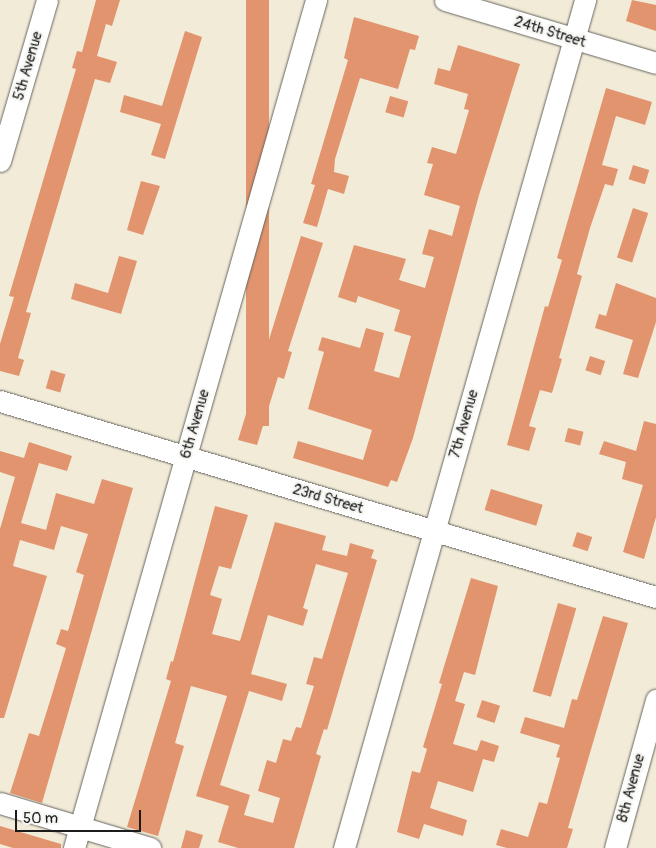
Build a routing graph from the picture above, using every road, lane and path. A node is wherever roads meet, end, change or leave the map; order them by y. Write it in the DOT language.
graph roads {
  1 [pos="47,0"];
  2 [pos="316,0"];
  3 [pos="444,0"];
  4 [pos="585,0"];
  5 [pos="574,39"];
  6 [pos="656,63"];
  7 [pos="0,161"];
  8 [pos="0,401"];
  9 [pos="186,457"];
  10 [pos="434,530"];
  11 [pos="656,596"];
  12 [pos="656,700"];
  13 [pos="0,803"];
  14 [pos="80,827"];
  15 [pos="74,848"];
  16 [pos="150,848"];
  17 [pos="344,848"];
  18 [pos="615,848"];
  1 -- 7 [label="street, 5th Avenue"];
  2 -- 9 [label="street, 6th Avenue"];
  3 -- 5 [label="street, 24th Street"];
  4 -- 5 [label="street, 7th Avenue"];
  5 -- 6 [label="street, 24th Street"];
  5 -- 10 [label="street, 7th Avenue"];
  8 -- 9 [label="street, 23rd Street"];
  9 -- 10 [label="street, 23rd Street"];
  9 -- 14 [label="street, 6th Avenue"];
  10 -- 11 [label="street, 23rd Street"];
  10 -- 17 [label="street, 7th Avenue"];
  12 -- 18 [label="street, 8th Avenue"];
  13 -- 14 [label="street"];
  14 -- 15 [label="street, 6th Avenue"];
  14 -- 16 [label="street"];
}
